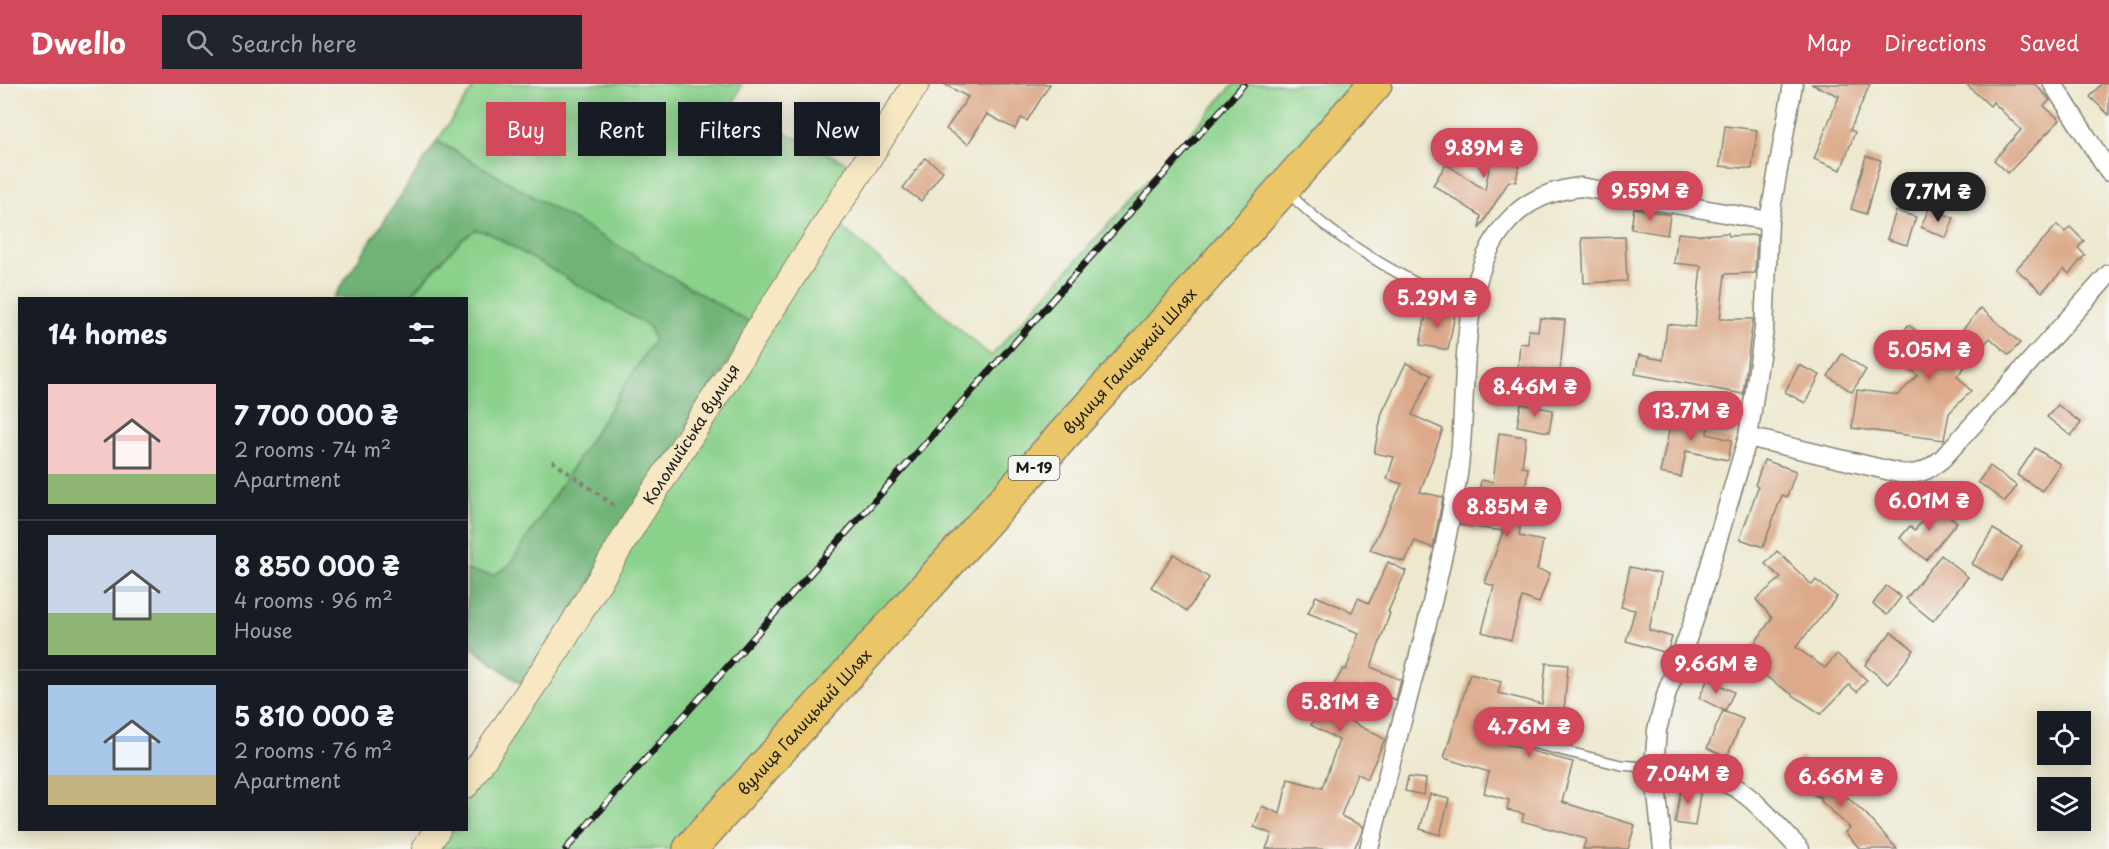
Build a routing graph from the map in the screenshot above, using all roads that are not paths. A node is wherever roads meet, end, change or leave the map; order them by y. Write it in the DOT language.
graph roads {
  1 [pos="916,84"];
  2 [pos="1375,84"];
  3 [pos="1793,84"];
  4 [pos="2053,84"];
  5 [pos="2109,172"];
  6 [pos="1283,187"];
  7 [pos="1769,221"];
  8 [pos="2109,274"];
  9 [pos="1472,312"];
  10 [pos="1748,437"];
  11 [pos="1507,737"];
  12 [pos="1654,768"];
  13 [pos="468,782"];
  14 [pos="436,831"];
  15 [pos="425,849"];
  16 [pos="690,849"];
  17 [pos="1369,849"];
  18 [pos="1663,849"];
  19 [pos="1800,849"];
  1 -- 13 [label="street, Коломийська вулиця"];
  2 -- 6 [label="highway, вулиця Галицький Шлях / М-19"];
  3 -- 7 [label="street"];
  4 -- 5 [label="street"];
  6 -- 9 [label="lane"];
  6 -- 16 [label="highway, вулиця Галицький Шлях / М-19"];
  7 -- 9 [label="street"];
  7 -- 10 [label="street"];
  8 -- 10 [label="street"];
  9 -- 17 [label="street"];
  10 -- 12 [label="street"];
  11 -- 12 [label="lane"];
  12 -- 18 [label="street"];
  12 -- 19 [label="street"];
  14 -- 15 [label="street"];
}
